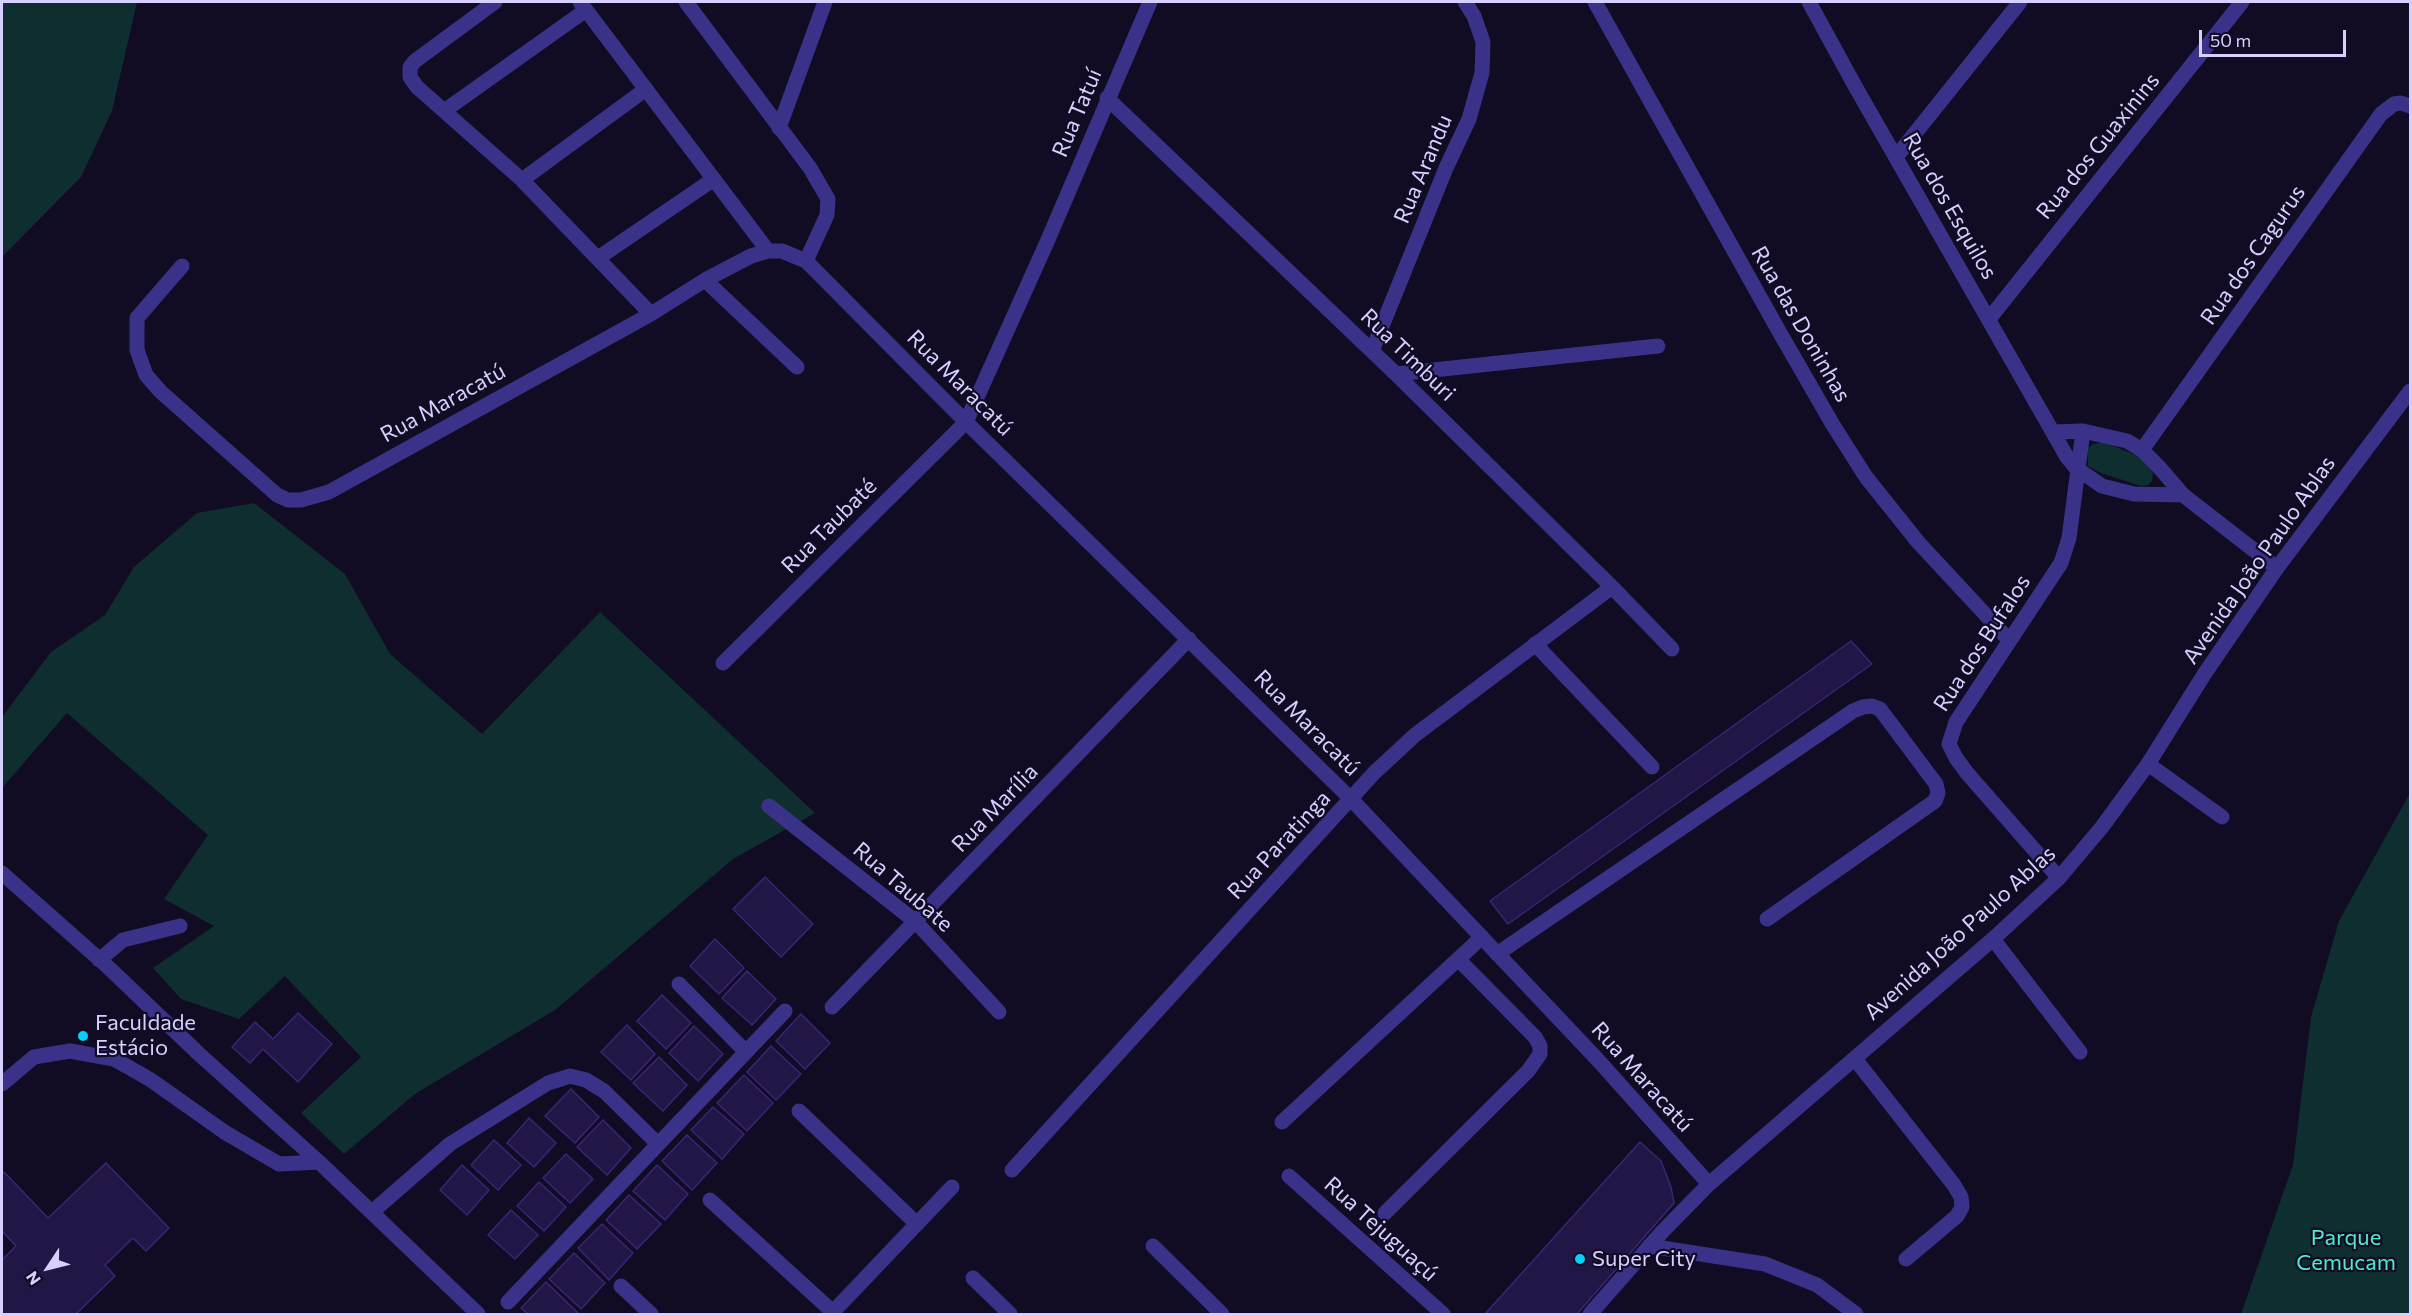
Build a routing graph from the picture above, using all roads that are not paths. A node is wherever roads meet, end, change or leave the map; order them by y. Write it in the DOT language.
graph roads {
  1 [pos="495,2"];
  2 [pos="686,2"];
  3 [pos="825,2"];
  4 [pos="1150,2"];
  5 [pos="1465,2"];
  6 [pos="1595,2"];
  7 [pos="1809,2"];
  8 [pos="2020,2"];
  9 [pos="2242,2"];
  10 [pos="583,6"];
  11 [pos="646,89"];
  12 [pos="1107,98"];
  13 [pos="2410,106"];
  14 [pos="444,111"];
  15 [pos="779,128"];
  16 [pos="1896,157"];
  17 [pos="714,179"];
  18 [pos="522,180"];
  19 [pos="768,250"];
  20 [pos="598,258"];
  21 [pos="806,261"];
  22 [pos="182,266"];
  23 [pos="705,280"];
  24 [pos="651,314"];
  25 [pos="1989,319"];
  26 [pos="1658,346"];
  27 [pos="1372,351"];
  28 [pos="797,367"];
  29 [pos="1396,374"];
  30 [pos="2410,391"];
  31 [pos="2393,414"];
  32 [pos="2410,414"];
  33 [pos="966,422"];
  34 [pos="2083,431"];
  35 [pos="2054,432"];
  36 [pos="2142,450"];
  37 [pos="2076,468"];
  38 [pos="2183,495"];
  39 [pos="2277,568"];
  40 [pos="1612,587"];
  41 [pos="1189,639"];
  42 [pos="2009,640"];
  43 [pos="1535,644"];
  44 [pos="1672,649"];
  45 [pos="723,663"];
  46 [pos="2148,764"];
  47 [pos="1652,766"];
  48 [pos="1351,799"];
  49 [pos="769,806"];
  50 [pos="2222,817"];
  51 [pos="2,873"];
  52 [pos="2059,878"];
  53 [pos="1767,920"];
  54 [pos="916,922"];
  55 [pos="180,926"];
  56 [pos="1482,937"];
  57 [pos="1993,939"];
  58 [pos="1497,954"];
  59 [pos="1458,959"];
  60 [pos="99,960"];
  61 [pos="679,984"];
  62 [pos="832,1007"];
  63 [pos="784,1011"];
  64 [pos="999,1012"];
  65 [pos="745,1051"];
  66 [pos="2080,1052"];
  67 [pos="1855,1059"];
  68 [pos="2,1084"];
  69 [pos="799,1111"];
  70 [pos="1282,1122"];
  71 [pos="658,1144"];
  72 [pos="320,1162"];
  73 [pos="1012,1170"];
  74 [pos="1289,1176"];
  75 [pos="1709,1184"];
  76 [pos="952,1187"];
  77 [pos="710,1200"];
  78 [pos="372,1212"];
  79 [pos="1385,1213"];
  80 [pos="917,1224"];
  81 [pos="1154,1246"];
  82 [pos="1649,1246"];
  83 [pos="1906,1259"];
  84 [pos="973,1278"];
  85 [pos="621,1286"];
  86 [pos="508,1302"];
  87 [pos="832,1313"];
  88 [pos="1593,1313"];
  89 [pos="478,1314"];
  90 [pos="651,1314"];
  91 [pos="1010,1314"];
  92 [pos="1222,1314"];
  93 [pos="1443,1314"];
  94 [pos="1856,1314"];
  1 -- 14 [label="street"];
  2 -- 15 [label="street"];
  3 -- 15 [label="street"];
  4 -- 12 [label="street, Rua Tatuí"];
  5 -- 27 [label="street, Rua Arandu"];
  6 -- 42 [label="street, Rua das Doninhas"];
  7 -- 16 [label="street, Rua dos Esquilos"];
  8 -- 16 [label="street"];
  9 -- 25 [label="street, Rua dos Guaxinins"];
  10 -- 11 [label="street"];
  10 -- 14 [label="street"];
  11 -- 17 [label="street"];
  11 -- 18 [label="street"];
  12 -- 27 [label="street, Rua Timburi"];
  12 -- 33 [label="street, Rua Tatuí"];
  13 -- 36 [label="street, Rua dos Cagurus"];
  14 -- 18 [label="street"];
  15 -- 21 [label="street"];
  16 -- 25 [label="street, Rua dos Esquilos"];
  17 -- 19 [label="street"];
  17 -- 20 [label="street"];
  18 -- 20 [label="street"];
  19 -- 21 [label="street, Rua Maracatú"];
  19 -- 23 [label="street, Rua Maracatú"];
  20 -- 24 [label="street"];
  21 -- 33 [label="street, Rua Maracatú"];
  22 -- 24 [label="street, Rua Maracatú"];
  23 -- 24 [label="street, Rua Maracatú"];
  23 -- 28 [label="street"];
  25 -- 35 [label="street, Rua dos Esquilos"];
  26 -- 29 [label="street"];
  27 -- 29 [label="street, Rua Timburi"];
  29 -- 40 [label="street, Rua Timburi"];
  30 -- 31 [label="street, Avenida João Paulo Ablas"];
  31 -- 32 [label="street"];
  31 -- 39 [label="street, Avenida João Paulo Ablas"];
  33 -- 41 [label="street, Rua Maracatú"];
  33 -- 45 [label="street, Rua Taubaté"];
  34 -- 35 [label="street"];
  34 -- 36 [label="street"];
  34 -- 37 [label="street, Rua dos Bufalos"];
  35 -- 37 [label="street, Rua dos Esquilos"];
  36 -- 38 [label="street"];
  37 -- 38 [label="street, Rua dos Esquilos"];
  37 -- 42 [label="street, Rua dos Bufalos"];
  38 -- 39 [label="street"];
  39 -- 46 [label="street, Avenida João Paulo Ablas"];
  40 -- 43 [label="street, Rua Paratinga"];
  40 -- 44 [label="street, Rua Timburi"];
  41 -- 48 [label="street, Rua Maracatú"];
  41 -- 54 [label="street, Rua Marília"];
  42 -- 52 [label="street, Rua dos Bufalos"];
  43 -- 47 [label="street"];
  43 -- 48 [label="street, Rua Paratinga"];
  46 -- 50 [label="street"];
  46 -- 52 [label="street, Avenida João Paulo Ablas"];
  48 -- 56 [label="street, Rua Maracatú"];
  48 -- 73 [label="street, Rua Paratinga"];
  49 -- 54 [label="street, Rua Taubate"];
  51 -- 60 [label="street"];
  52 -- 57 [label="street, Avenida João Paulo Ablas"];
  53 -- 58 [label="street"];
  54 -- 62 [label="street, Rua Marília"];
  54 -- 64 [label="street, Rua Taubate"];
  55 -- 60 [label="street"];
  56 -- 58 [label="street, Rua Maracatú"];
  56 -- 59 [label="street"];
  57 -- 66 [label="street"];
  57 -- 67 [label="street, Avenida João Paulo Ablas"];
  58 -- 75 [label="street, Rua Maracatú"];
  59 -- 70 [label="street"];
  59 -- 79 [label="street"];
  60 -- 72 [label="street"];
  61 -- 65 [label="street"];
  63 -- 65 [label="street"];
  65 -- 71 [label="street"];
  67 -- 75 [label="street, Avenida João Paulo Ablas"];
  67 -- 83 [label="street"];
  68 -- 72 [label="street"];
  69 -- 80 [label="street"];
  71 -- 78 [label="street"];
  71 -- 86 [label="street"];
  72 -- 78 [label="street"];
  74 -- 93 [label="street, Rua Tejuguaçú"];
  75 -- 82 [label="street, Avenida João Paulo Ablas"];
  76 -- 80 [label="street"];
  77 -- 87 [label="street"];
  78 -- 89 [label="street"];
  80 -- 87 [label="street"];
  81 -- 92 [label="street"];
  82 -- 88 [label="street, Avenida João Paulo Ablas"];
  82 -- 94 [label="street"];
  84 -- 91 [label="street"];
  85 -- 90 [label="street"];
}
